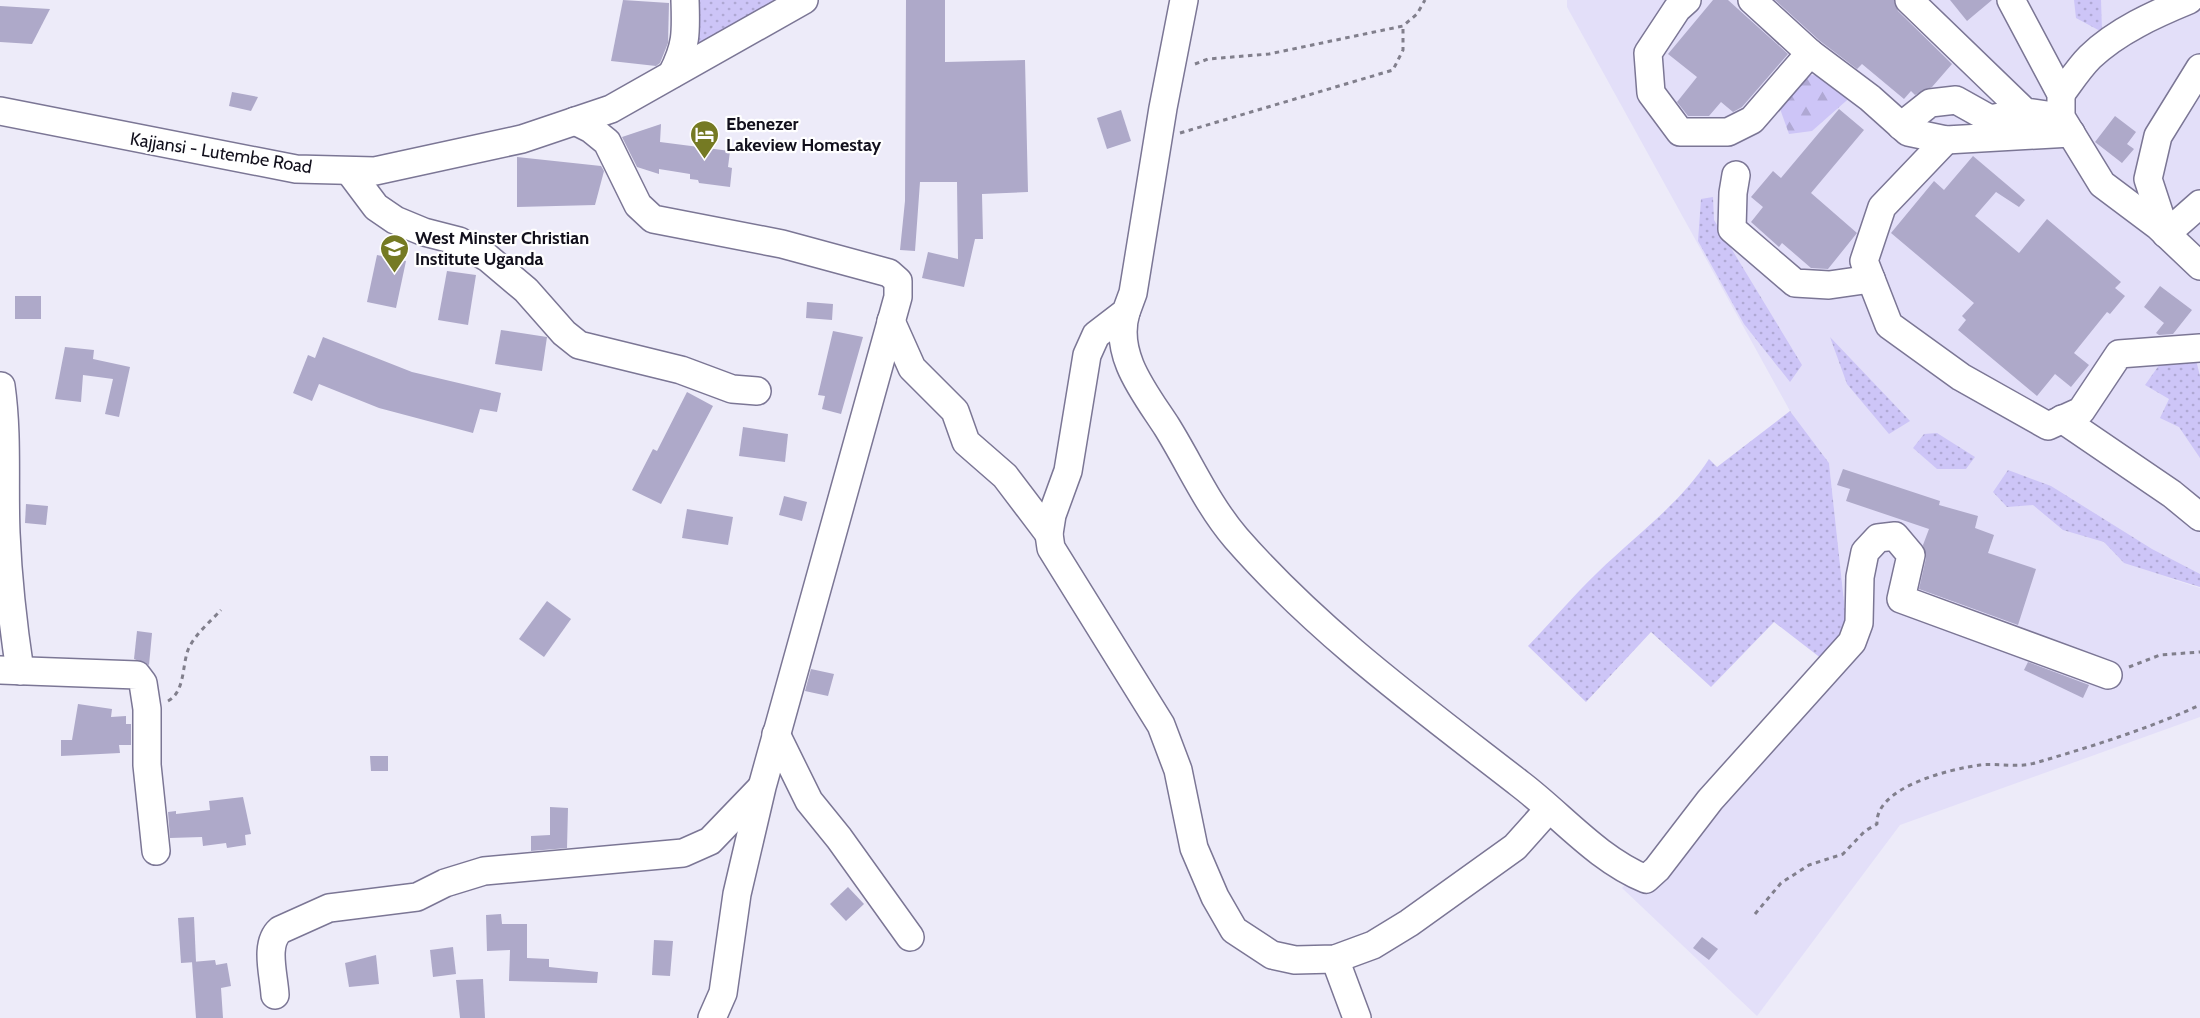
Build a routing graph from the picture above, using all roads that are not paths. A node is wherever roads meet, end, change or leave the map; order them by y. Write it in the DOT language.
graph roads {
  1 [pos="685,0"];
  2 [pos="804,0"];
  3 [pos="1185,0"];
  4 [pos="1687,0"];
  5 [pos="1752,0"];
  6 [pos="1910,0"];
  7 [pos="2011,0"];
  8 [pos="2189,0"];
  9 [pos="1810,53"];
  10 [pos="2200,68"];
  11 [pos="672,74"];
  12 [pos="0,111"];
  13 [pos="2025,112"];
  14 [pos="2064,115"];
  15 [pos="574,121"];
  16 [pos="1901,126"];
  17 [pos="1946,140"];
  18 [pos="349,171"];
  19 [pos="1736,175"];
  20 [pos="2200,204"];
  21 [pos="2166,234"];
  22 [pos="2200,266"];
  23 [pos="1871,279"];
  24 [pos="1126,312"];
  25 [pos="891,321"];
  26 [pos="2200,348"];
  27 [pos="1,386"];
  28 [pos="757,392"];
  29 [pos="2062,419"];
  30 [pos="2200,517"];
  31 [pos="1049,534"];
  32 [pos="10,671"];
  33 [pos="2108,675"];
  34 [pos="776,734"];
  35 [pos="762,787"];
  36 [pos="1548,810"];
  37 [pos="156,851"];
  38 [pos="910,937"];
  39 [pos="1335,959"];
  40 [pos="275,994"];
  41 [pos="712,1018"];
  42 [pos="1356,1018"];
  1 -- 11 [label="street"];
  2 -- 11 [label="street, Kajjansi - Lutembe Road"];
  3 -- 24 [label="street"];
  4 -- 9 [label="street"];
  5 -- 9 [label="street"];
  6 -- 13 [label="street"];
  7 -- 14 [label="street"];
  8 -- 14 [label="street"];
  9 -- 16 [label="street"];
  10 -- 21 [label="street"];
  11 -- 15 [label="street, Kajjansi - Lutembe Road"];
  12 -- 18 [label="street, Kajjansi - Lutembe Road"];
  13 -- 14 [label="street"];
  13 -- 16 [label="street"];
  14 -- 17 [label="street"];
  14 -- 21 [label="street"];
  15 -- 18 [label="street, Kajjansi - Lutembe Road"];
  15 -- 25 [label="street"];
  16 -- 17 [label="street"];
  17 -- 23 [label="street"];
  18 -- 28 [label="street"];
  19 -- 23 [label="street"];
  20 -- 21 [label="street"];
  21 -- 22 [label="street"];
  23 -- 29 [label="street"];
  24 -- 31 [label="street"];
  24 -- 36 [label="street"];
  25 -- 31 [label="street"];
  25 -- 34 [label="street"];
  26 -- 29 [label="street"];
  27 -- 32 [label="street"];
  29 -- 30 [label="street"];
  31 -- 39 [label="street"];
  32 -- 37 [label="street"];
  33 -- 36 [label="street"];
  34 -- 35 [label="street"];
  34 -- 38 [label="street"];
  35 -- 40 [label="street"];
  35 -- 41 [label="street"];
  36 -- 39 [label="street"];
  39 -- 42 [label="street"];
}
